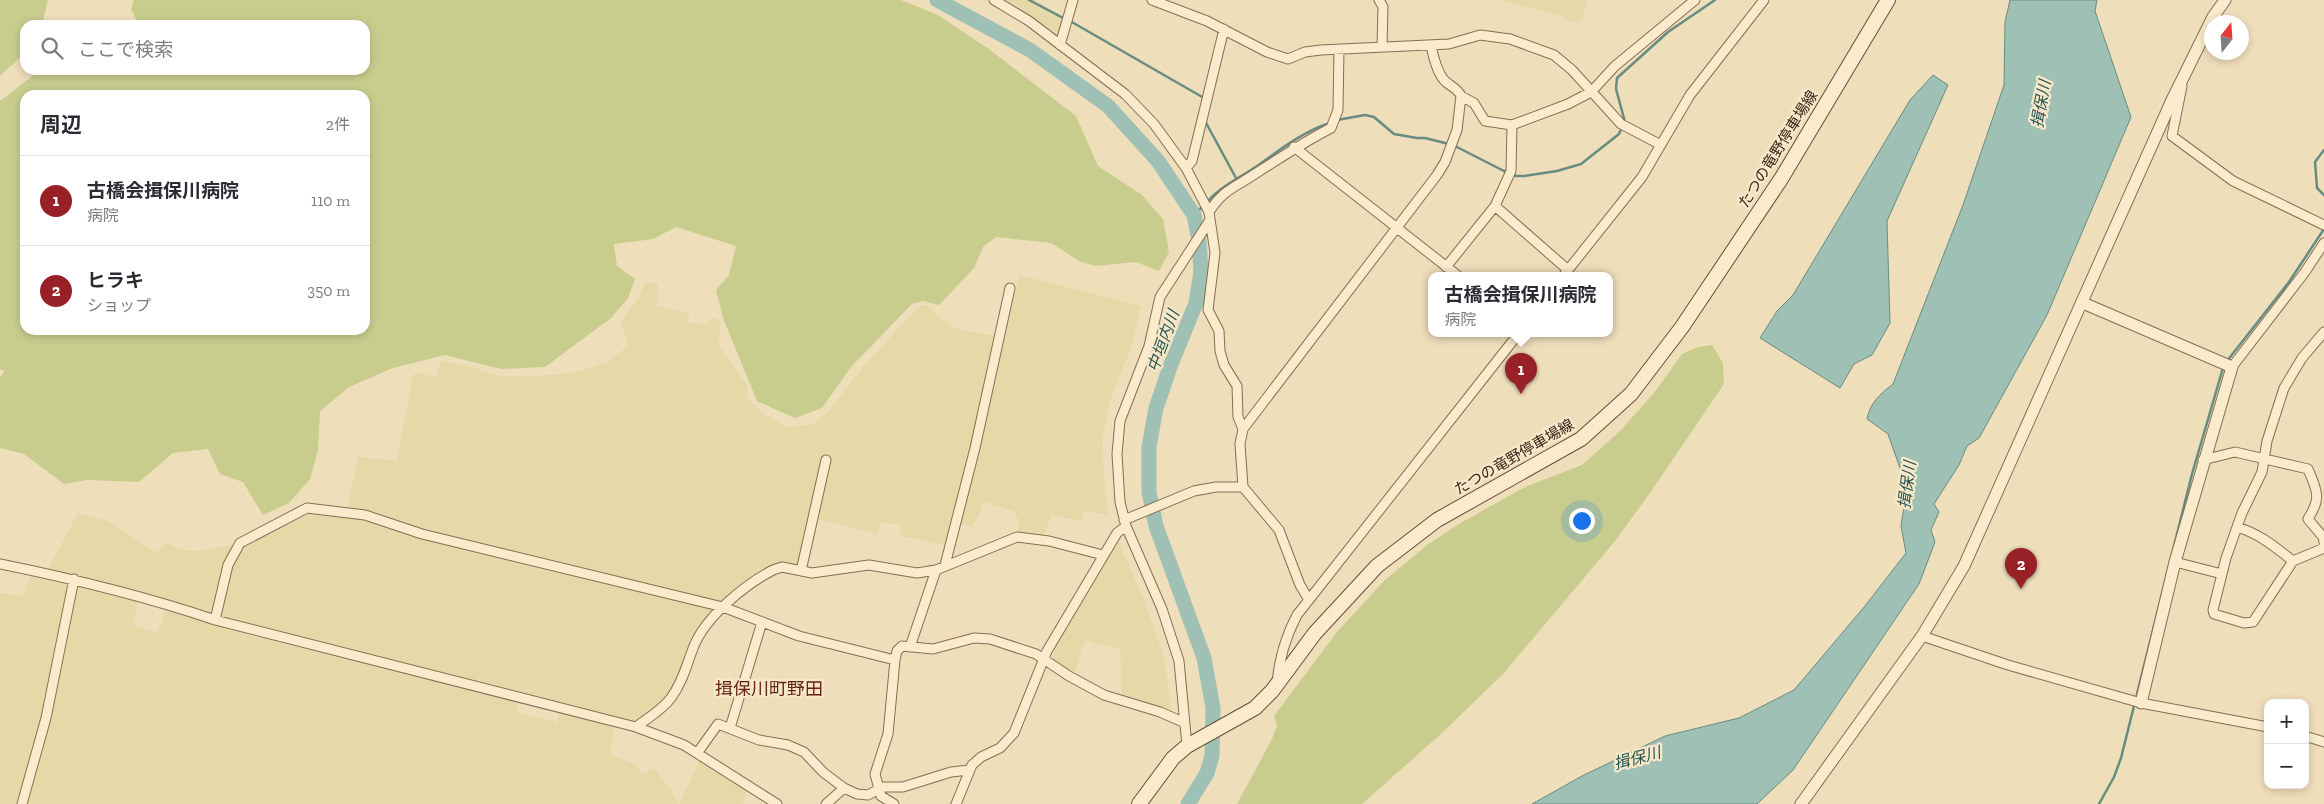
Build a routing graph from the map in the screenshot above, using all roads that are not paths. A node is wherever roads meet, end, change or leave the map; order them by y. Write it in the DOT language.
graph roads {
  1 [pos="994,0"];
  2 [pos="1073,0"];
  3 [pos="1152,0"];
  4 [pos="1379,0"];
  5 [pos="1695,0"];
  6 [pos="1764,0"];
  7 [pos="1888,0"];
  8 [pos="2225,0"];
  9 [pos="1224,29"];
  10 [pos="1060,45"];
  11 [pos="1431,45"];
  12 [pos="1382,46"];
  13 [pos="1339,49"];
  14 [pos="2183,79"];
  15 [pos="1591,92"];
  16 [pos="1461,96"];
  17 [pos="1512,125"];
  18 [pos="1661,145"];
  19 [pos="1294,147"];
  20 [pos="1186,168"];
  21 [pos="1495,206"];
  22 [pos="1208,218"];
  23 [pos="2324,225"];
  24 [pos="1396,228"];
  25 [pos="2324,243"];
  26 [pos="1446,267"];
  27 [pos="1454,272"];
  28 [pos="1566,272"];
  29 [pos="1010,288"];
  30 [pos="2083,304"];
  31 [pos="1516,337"];
  32 [pos="2322,337"];
  33 [pos="2232,367"];
  34 [pos="1243,429"];
  35 [pos="2264,458"];
  36 [pos="826,460"];
  37 [pos="2203,460"];
  38 [pos="1243,487"];
  39 [pos="1126,522"];
  40 [pos="2237,527"];
  41 [pos="2324,538"];
  42 [pos="2324,548"];
  43 [pos="1103,555"];
  44 [pos="2293,561"];
  45 [pos="2175,562"];
  46 [pos="0,564"];
  47 [pos="945,565"];
  48 [pos="936,570"];
  49 [pos="801,571"];
  50 [pos="2222,574"];
  51 [pos="74,579"];
  52 [pos="1309,600"];
  53 [pos="722,607"];
  54 [pos="215,620"];
  55 [pos="762,622"];
  56 [pos="1922,636"];
  57 [pos="910,647"];
  58 [pos="1044,658"];
  59 [pos="895,660"];
  60 [pos="1277,684"];
  61 [pos="2141,702"];
  62 [pos="1183,722"];
  63 [pos="2264,726"];
  64 [pos="636,727"];
  65 [pos="730,728"];
  66 [pos="2309,737"];
  67 [pos="2324,742"];
  68 [pos="1190,744"];
  69 [pos="698,752"];
  70 [pos="969,770"];
  71 [pos="844,788"];
  72 [pos="880,790"];
  73 [pos="22,804"];
  74 [pos="777,804"];
  75 [pos="826,804"];
  76 [pos="894,804"];
  77 [pos="956,804"];
  78 [pos="1139,804"];
  79 [pos="1801,804"];
  1 -- 10 [label="street"];
  2 -- 10 [label="street"];
  3 -- 9 [label="street"];
  4 -- 12 [label="street"];
  5 -- 15 [label="street"];
  6 -- 18 [label="street"];
  7 -- 60 [label="main road, たつの竜野停車場線"];
  8 -- 14 [label="street"];
  9 -- 13 [label="street"];
  9 -- 20 [label="street"];
  10 -- 20 [label="street"];
  11 -- 12 [label="street"];
  11 -- 15 [label="street"];
  11 -- 16 [label="street"];
  12 -- 13 [label="street"];
  13 -- 19 [label="street"];
  14 -- 23 [label="street"];
  14 -- 30 [label="street"];
  15 -- 17 [label="street"];
  15 -- 18 [label="street"];
  16 -- 17 [label="street"];
  16 -- 24 [label="street"];
  17 -- 21 [label="street"];
  18 -- 28 [label="street"];
  19 -- 22 [label="street"];
  19 -- 24 [label="street"];
  20 -- 22 [label="street"];
  21 -- 26 [label="street"];
  21 -- 28 [label="street"];
  22 -- 34 [label="street"];
  22 -- 39 [label="street"];
  24 -- 26 [label="street"];
  24 -- 34 [label="street"];
  25 -- 33 [label="street"];
  26 -- 27 [label="street"];
  29 -- 47 [label="street"];
  30 -- 33 [label="street"];
  30 -- 56 [label="street"];
  31 -- 52 [label="street"];
  32 -- 35 [label="street"];
  33 -- 37 [label="street"];
  34 -- 38 [label="street"];
  35 -- 37 [label="street"];
  35 -- 40 [label="street"];
  35 -- 41 [label="street"];
  36 -- 49 [label="street"];
  37 -- 45 [label="street"];
  38 -- 39 [label="street"];
  38 -- 52 [label="street"];
  39 -- 43 [label="street"];
  39 -- 62 [label="street"];
  40 -- 44 [label="street"];
  40 -- 50 [label="street"];
  42 -- 44 [label="street"];
  43 -- 47 [label="street"];
  43 -- 58 [label="street"];
  44 -- 50 [label="street"];
  45 -- 50 [label="street"];
  45 -- 61 [label="street"];
  46 -- 51 [label="street"];
  47 -- 48 [label="street"];
  48 -- 49 [label="street"];
  48 -- 57 [label="street"];
  49 -- 53 [label="street"];
  51 -- 54 [label="street"];
  51 -- 73 [label="street"];
  52 -- 60 [label="street"];
  53 -- 54 [label="street"];
  53 -- 55 [label="street"];
  53 -- 64 [label="street"];
  54 -- 64 [label="street"];
  55 -- 59 [label="street"];
  55 -- 65 [label="street"];
  56 -- 61 [label="street"];
  56 -- 79 [label="street"];
  57 -- 58 [label="street"];
  57 -- 59 [label="street"];
  58 -- 62 [label="street"];
  58 -- 70 [label="street"];
  59 -- 72 [label="street"];
  60 -- 68 [label="main road, たつの竜野停車場線"];
  61 -- 63 [label="street"];
  62 -- 68 [label="street"];
  64 -- 69 [label="street"];
  65 -- 69 [label="street"];
  65 -- 71 [label="street"];
  66 -- 67 [label="street"];
  68 -- 78 [label="main road, たつの竜野停車場線"];
  69 -- 74 [label="street"];
  70 -- 72 [label="street"];
  70 -- 77 [label="street"];
  71 -- 72 [label="street"];
  71 -- 75 [label="street"];
  72 -- 76 [label="street"];
}
